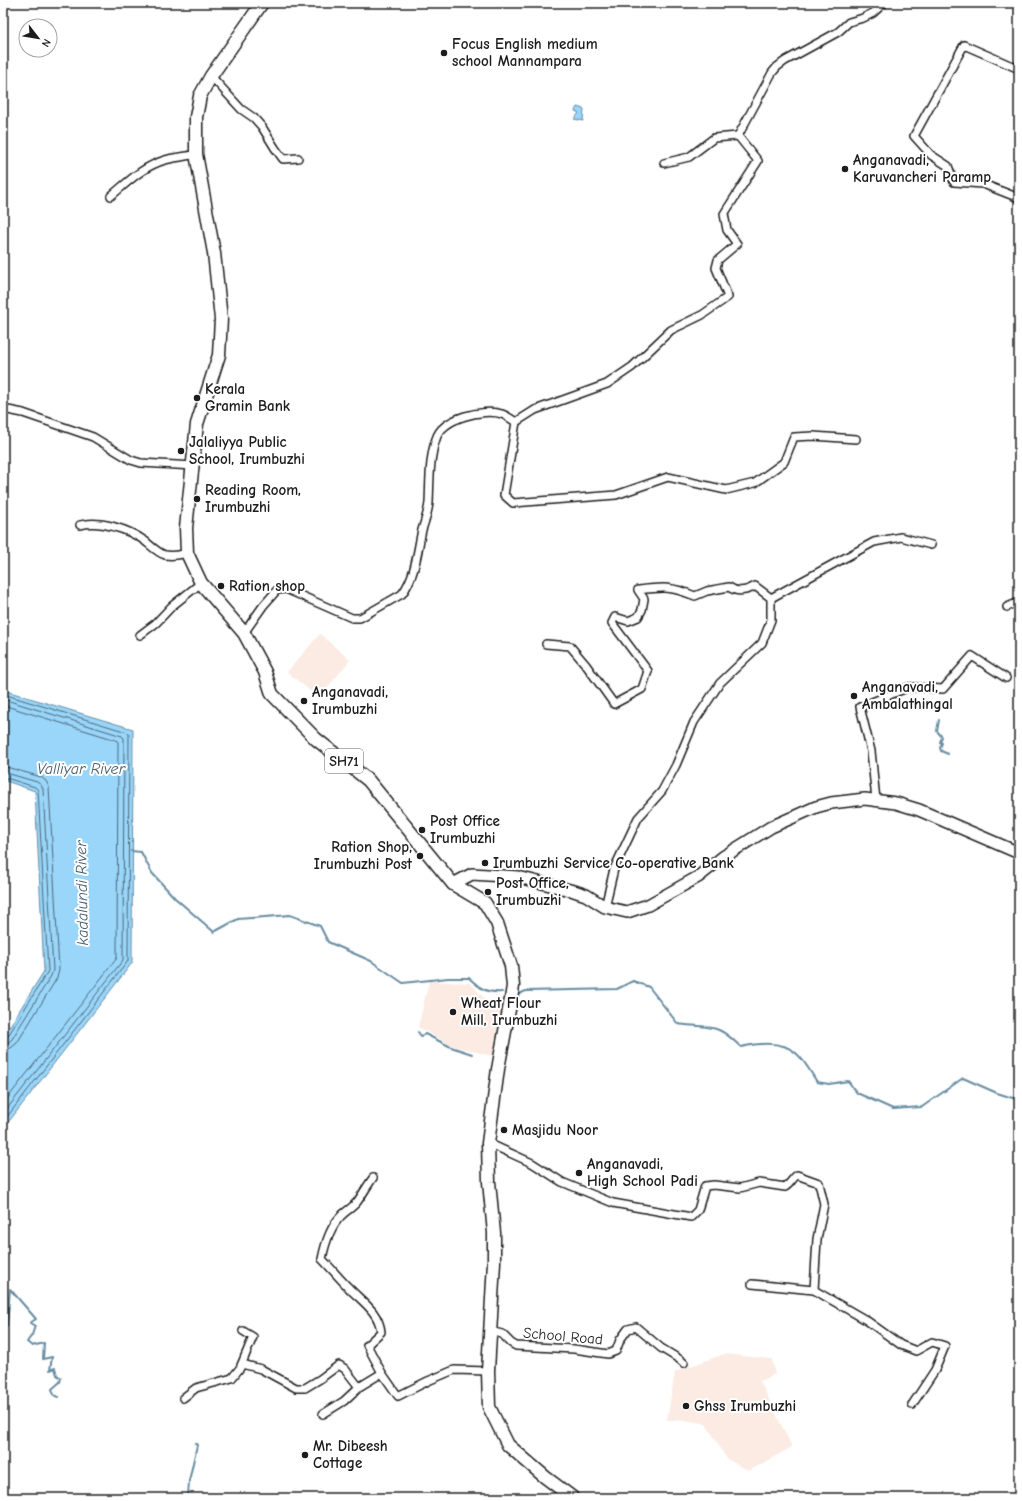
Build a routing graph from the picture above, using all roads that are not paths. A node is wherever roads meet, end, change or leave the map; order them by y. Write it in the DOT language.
graph roads {
  1 [pos="262,3"];
  2 [pos="884,3"];
  3 [pos="1019,69"];
  4 [pos="211,76"];
  5 [pos="738,136"];
  6 [pos="196,154"];
  7 [pos="298,158"];
  8 [pos="664,162"];
  9 [pos="112,196"];
  10 [pos="1019,198"];
  11 [pos="3,410"];
  12 [pos="516,422"];
  13 [pos="856,440"];
  14 [pos="194,466"];
  15 [pos="80,525"];
  16 [pos="931,545"];
  17 [pos="187,553"];
  18 [pos="201,583"];
  19 [pos="771,598"];
  20 [pos="1019,602"];
  21 [pos="1006,607"];
  22 [pos="244,634"];
  23 [pos="140,635"];
  24 [pos="546,644"];
  25 [pos="1006,678"];
  26 [pos="876,800"];
  27 [pos="1019,853"];
  28 [pos="453,884"];
  29 [pos="605,907"];
  30 [pos="488,1143"];
  31 [pos="373,1178"];
  32 [pos="752,1284"];
  33 [pos="814,1290"];
  34 [pos="243,1331"];
  35 [pos="490,1331"];
  36 [pos="684,1363"];
  37 [pos="242,1364"];
  38 [pos="488,1371"];
  39 [pos="382,1373"];
  40 [pos="360,1388"];
  41 [pos="183,1398"];
  42 [pos="912,1405"];
  43 [pos="323,1414"];
  44 [pos="573,1498"];
  1 -- 4 [label="main road, SH71"];
  2 -- 5 [label="street"];
  3 -- 10 [label="street"];
  4 -- 6 [label="main road, SH71"];
  4 -- 7 [label="street"];
  5 -- 8 [label="street"];
  5 -- 12 [label="street"];
  6 -- 9 [label="street"];
  6 -- 14 [label="main road, SH71"];
  11 -- 14 [label="street"];
  12 -- 13 [label="street"];
  12 -- 22 [label="street"];
  14 -- 17 [label="main road, SH71"];
  15 -- 17 [label="street"];
  16 -- 19 [label="street"];
  17 -- 18 [label="main road, SH71"];
  18 -- 22 [label="main road, SH71"];
  18 -- 23 [label="street"];
  19 -- 24 [label="street"];
  19 -- 29 [label="street"];
  20 -- 21 [label="street"];
  22 -- 28 [label="main road, SH71"];
  25 -- 26 [label="street"];
  26 -- 27 [label="main road"];
  26 -- 29 [label="main road"];
  28 -- 29 [label="main road"];
  28 -- 30 [label="main road, SH71"];
  30 -- 33 [label="street"];
  30 -- 35 [label="main road, SH71"];
  31 -- 39 [label="street"];
  32 -- 33 [label="street"];
  33 -- 42 [label="street"];
  34 -- 37 [label="street"];
  35 -- 36 [label="street, School Road"];
  35 -- 38 [label="main road, SH71"];
  37 -- 40 [label="street"];
  37 -- 41 [label="street"];
  38 -- 39 [label="street"];
  38 -- 44 [label="main road, SH71"];
  39 -- 40 [label="street"];
  40 -- 43 [label="street"];
}
